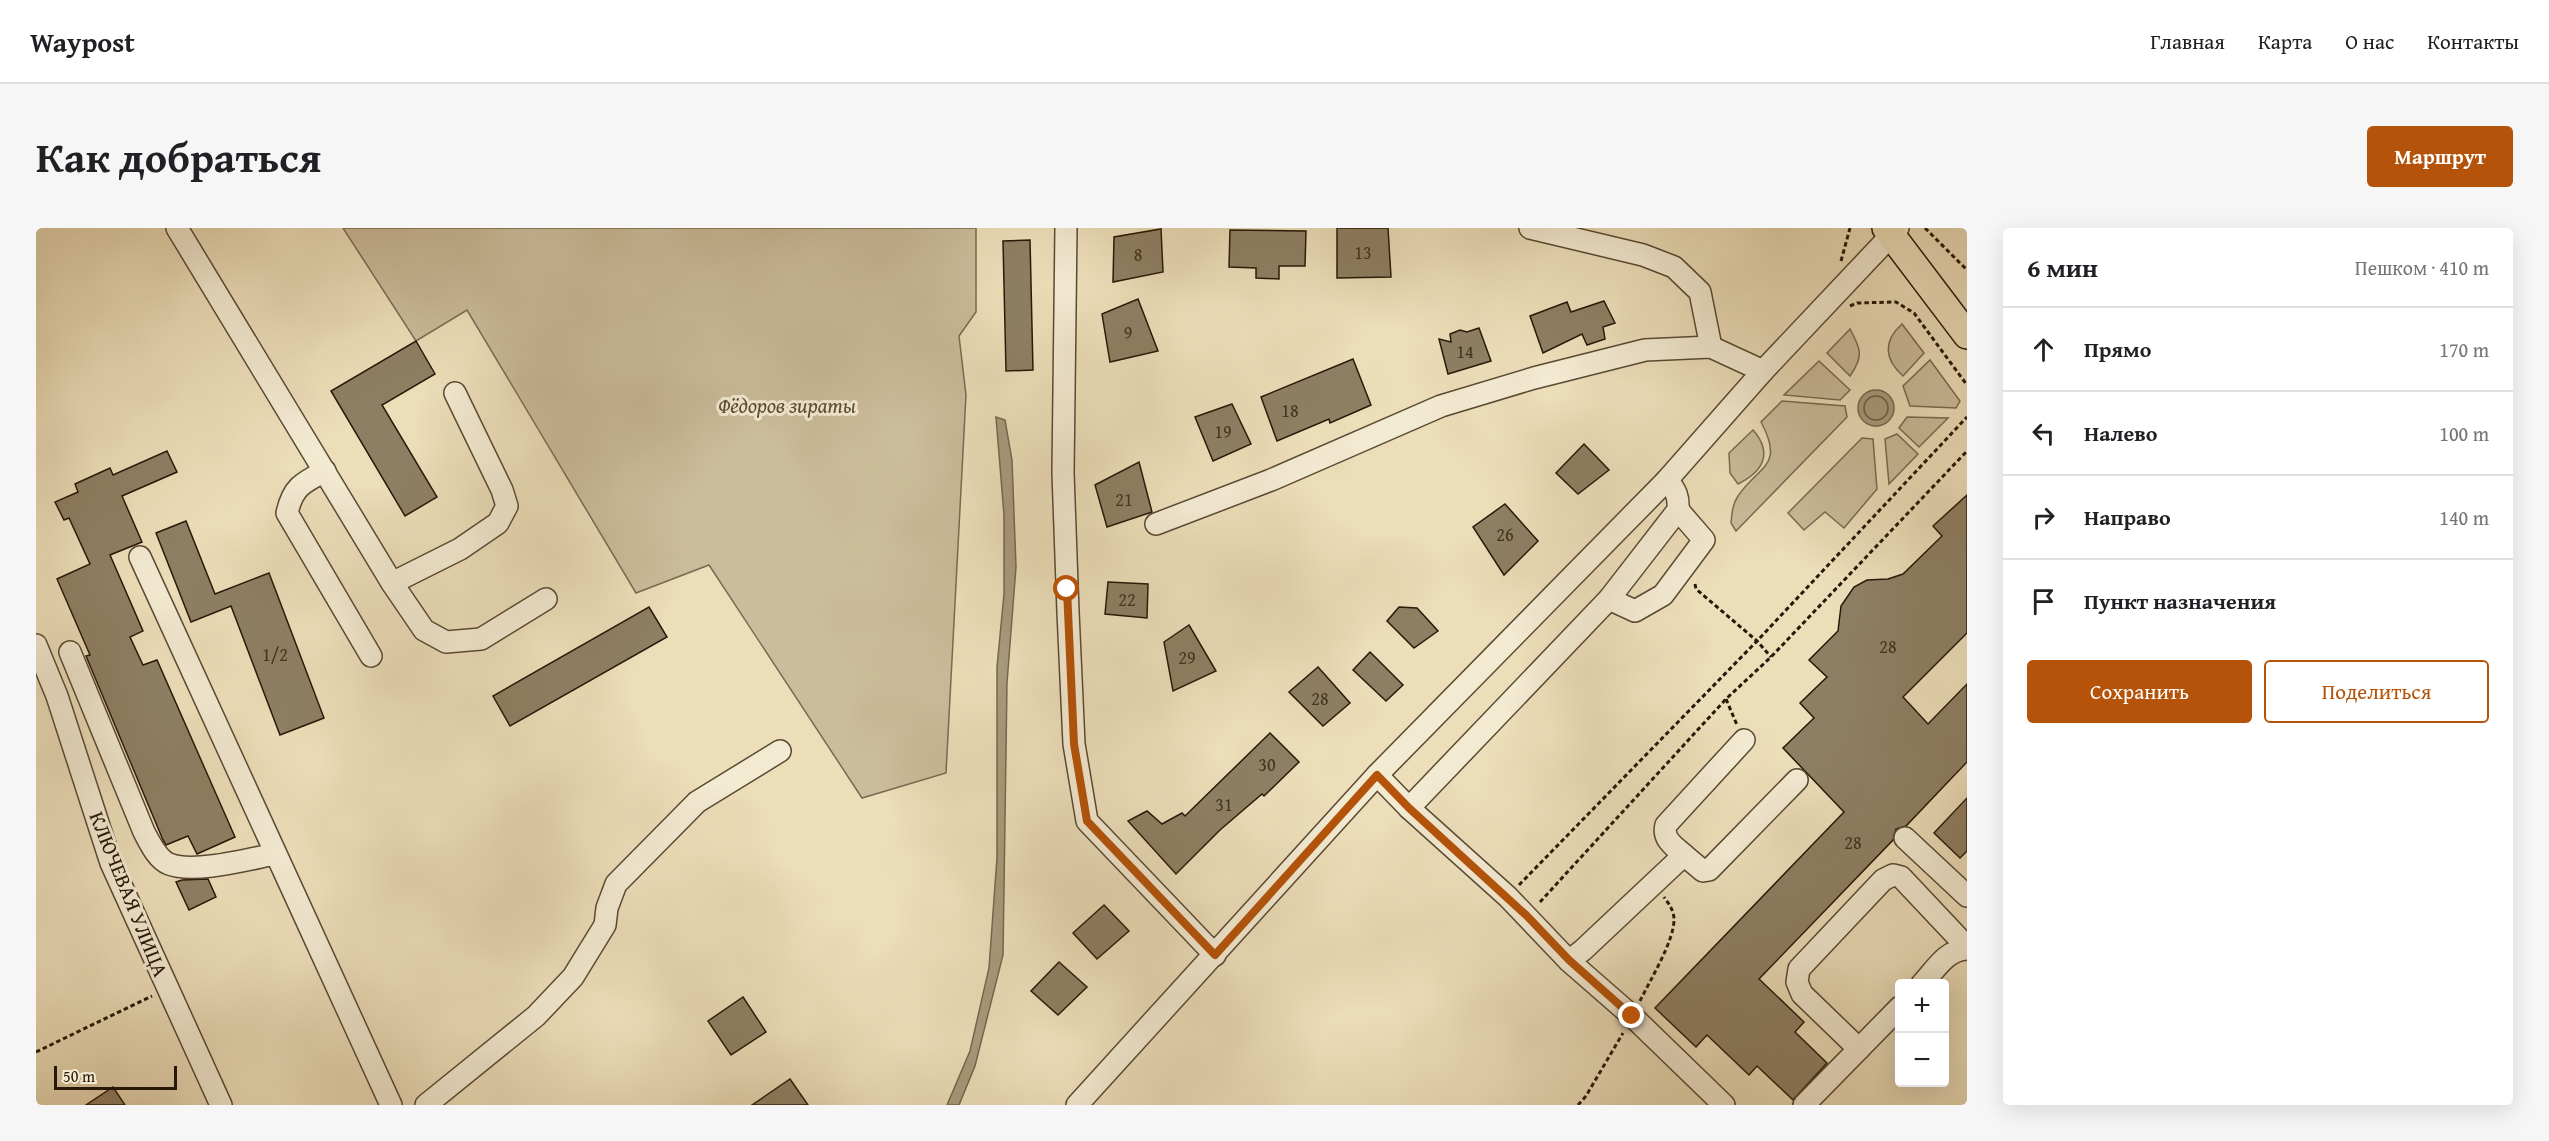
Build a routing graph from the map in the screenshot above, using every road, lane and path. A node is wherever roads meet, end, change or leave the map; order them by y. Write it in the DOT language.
graph roads {
  1 [pos="177,228"];
  2 [pos="1066,228"];
  3 [pos="1530,228"];
  4 [pos="1850,228"];
  5 [pos="1925,228"];
  6 [pos="1892,230"];
  7 [pos="1840,262"];
  8 [pos="1967,270"];
  9 [pos="1848,307"];
  10 [pos="1967,336"];
  11 [pos="1711,347"];
  12 [pos="1763,371"];
  13 [pos="1967,385"];
  14 [pos="455,393"];
  15 [pos="1967,417"];
  16 [pos="1967,451"];
  17 [pos="325,471"];
  18 [pos="1667,480"];
  19 [pos="1678,510"];
  20 [pos="1156,524"];
  21 [pos="140,557"];
  22 [pos="1690,559"];
  23 [pos="392,583"];
  24 [pos="1609,598"];
  25 [pos="546,599"];
  26 [pos="1756,640"];
  27 [pos="36,645"];
  28 [pos="70,652"];
  29 [pos="371,656"];
  30 [pos="1771,657"];
  31 [pos="1726,699"];
  32 [pos="1744,740"];
  33 [pos="780,751"];
  34 [pos="1377,775"];
  35 [pos="1797,780"];
  36 [pos="1409,808"];
  37 [pos="1905,838"];
  38 [pos="275,854"];
  39 [pos="1684,855"];
  40 [pos="1924,855"];
  41 [pos="1901,877"];
  42 [pos="1967,896"];
  43 [pos="1508,897"];
  44 [pos="1527,916"];
  45 [pos="1965,941"];
  46 [pos="1215,955"];
  47 [pos="1569,960"];
  48 [pos="1926,979"];
  49 [pos="167,989"];
  50 [pos="1895,1011"];
  51 [pos="1859,1049"];
  52 [pos="36,1052"];
  53 [pos="221,1105"];
  54 [pos="391,1105"];
  55 [pos="426,1105"];
  56 [pos="1077,1105"];
  57 [pos="1724,1105"];
  58 [pos="1804,1105"];
  1 -- 17 [label="street"];
  2 -- 46 [label="street"];
  3 -- 11 [label="street"];
  4 -- 7 [label="path"];
  5 -- 8 [label="path"];
  6 -- 10 [label="main road"];
  6 -- 12 [label="street"];
  9 -- 13 [label="path"];
  11 -- 12 [label="street"];
  11 -- 20 [label="street"];
  12 -- 18 [label="street"];
  14 -- 23 [label="street"];
  15 -- 26 [label="path"];
  16 -- 30 [label="path"];
  17 -- 23 [label="street"];
  17 -- 29 [label="street"];
  18 -- 19 [label="street"];
  18 -- 34 [label="street"];
  19 -- 22 [label="street"];
  19 -- 24 [label="street"];
  21 -- 38 [label="street"];
  22 -- 24 [label="street"];
  22 -- 26 [label="path"];
  23 -- 25 [label="street"];
  24 -- 36 [label="street"];
  26 -- 30 [label="path"];
  26 -- 43 [label="path"];
  27 -- 49 [label="street, КЛЮЧЕВАЯ УЛИЦА"];
  28 -- 38 [label="street"];
  30 -- 31 [label="path"];
  31 -- 32 [label="path"];
  31 -- 44 [label="path"];
  32 -- 39 [label="street"];
  33 -- 55 [label="street"];
  34 -- 36 [label="street"];
  34 -- 46 [label="street"];
  35 -- 39 [label="street"];
  36 -- 43 [label="street"];
  37 -- 40 [label="street"];
  38 -- 54 [label="street"];
  39 -- 47 [label="street"];
  40 -- 41 [label="street"];
  40 -- 42 [label="street"];
  41 -- 45 [label="street"];
  41 -- 51 [label="street"];
  43 -- 44 [label="street"];
  44 -- 47 [label="street"];
  45 -- 48 [label="street"];
  46 -- 56 [label="street"];
  47 -- 57 [label="street"];
  49 -- 52 [label="path"];
  49 -- 53 [label="street, КЛЮЧЕВАЯ УЛИЦА"];
  50 -- 51 [label="street"];
  51 -- 58 [label="street"];
}
